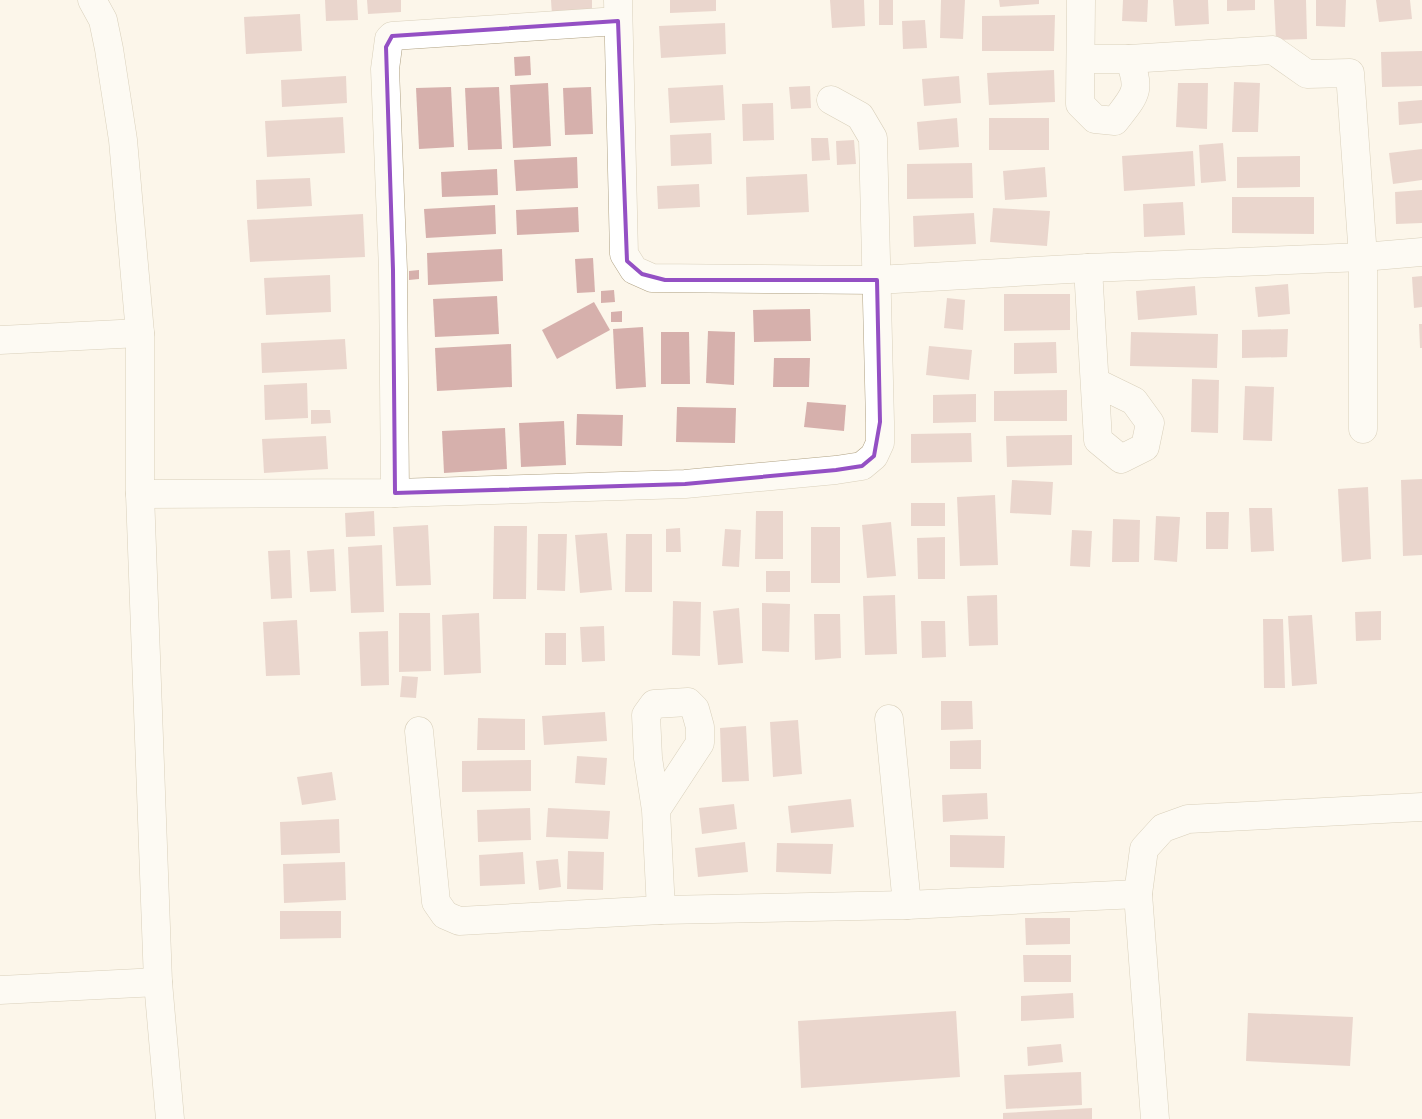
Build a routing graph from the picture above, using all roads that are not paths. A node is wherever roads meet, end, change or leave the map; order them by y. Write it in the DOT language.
graph roads {
  1 [pos="92,0"];
  2 [pos="1081,0"];
  3 [pos="618,10"];
  4 [pos="1082,59"];
  5 [pos="1129,59"];
  6 [pos="831,100"];
  7 [pos="1422,252"];
  8 [pos="1363,257"];
  9 [pos="1088,268"];
  10 [pos="877,280"];
  11 [pos="140,333"];
  12 [pos="0,340"];
  13 [pos="1095,382"];
  14 [pos="1364,429"];
  15 [pos="395,492"];
  16 [pos="140,494"];
  17 [pos="889,719"];
  18 [pos="419,731"];
  19 [pos="1422,807"];
  20 [pos="656,810"];
  21 [pos="1138,894"];
  22 [pos="907,905"];
  23 [pos="661,910"];
  24 [pos="158,982"];
  25 [pos="0,990"];
  26 [pos="170,1119"];
  27 [pos="1155,1119"];
  1 -- 11 [label="street"];
  2 -- 4 [label="street"];
  3 -- 10 [label="street"];
  3 -- 15 [label="street"];
  4 -- 5 [label="street"];
  4 -- 5 [label="street"];
  5 -- 8 [label="street"];
  6 -- 10 [label="street"];
  7 -- 8 [label="street"];
  8 -- 9 [label="street"];
  8 -- 14 [label="street"];
  9 -- 10 [label="street"];
  9 -- 13 [label="street"];
  10 -- 15 [label="street"];
  11 -- 12 [label="street"];
  11 -- 16 [label="street"];
  15 -- 16 [label="street"];
  16 -- 24 [label="street"];
  17 -- 22 [label="street"];
  18 -- 23 [label="street"];
  19 -- 21 [label="street"];
  20 -- 23 [label="street"];
  21 -- 22 [label="street"];
  21 -- 27 [label="street"];
  22 -- 23 [label="street"];
  24 -- 25 [label="street"];
  24 -- 26 [label="street"];
}
